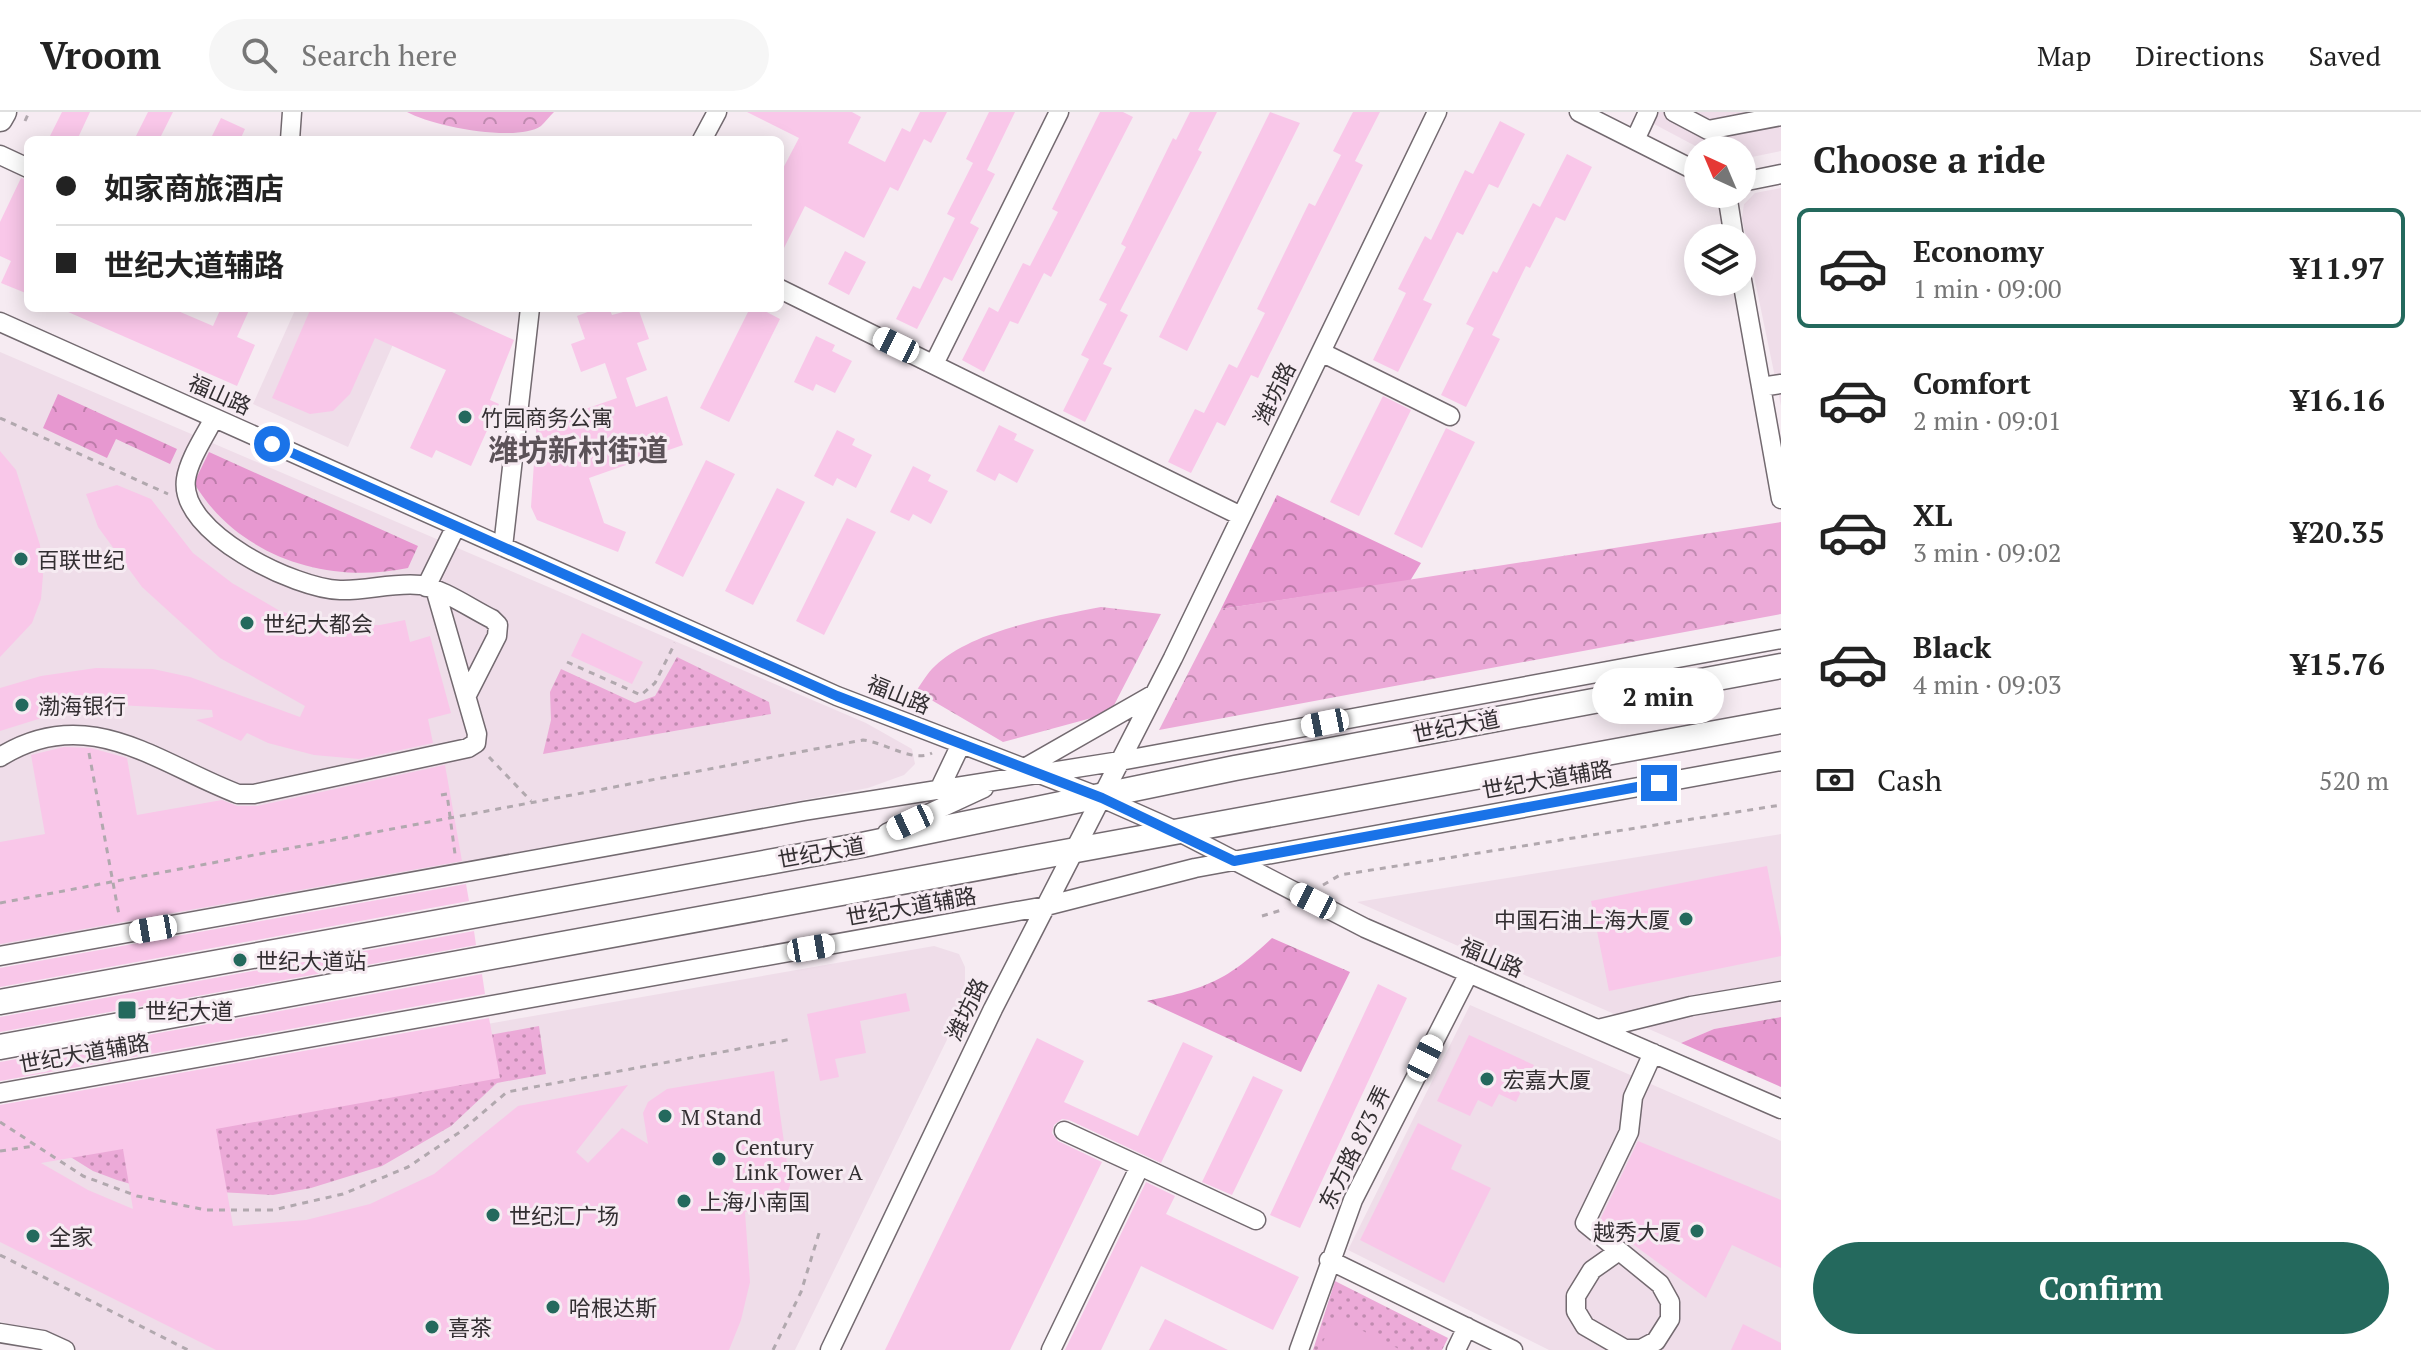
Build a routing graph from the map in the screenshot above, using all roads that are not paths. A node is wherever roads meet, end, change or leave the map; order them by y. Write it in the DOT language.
graph roads {
  1 [pos="4,112"];
  2 [pos="717,112"];
  3 [pos="1059,112"];
  4 [pos="1437,112"];
  5 [pos="1579,112"];
  6 [pos="1648,112"];
  7 [pos="1674,112"];
  8 [pos="291,116"];
  9 [pos="1781,116"];
  10 [pos="0,119"];
  11 [pos="283,136"];
  12 [pos="290,136"];
  13 [pos="704,136"];
  14 [pos="1635,140"];
  15 [pos="0,155"];
  16 [pos="1684,165"];
  17 [pos="24,166"];
  18 [pos="1781,174"];
  19 [pos="1756,179"];
  20 [pos="784,291"];
  21 [pos="1745,296"];
  22 [pos="530,312"];
  23 [pos="0,322"];
  24 [pos="1321,352"];
  25 [pos="934,364"];
  26 [pos="1781,384"];
  27 [pos="1761,387"];
  28 [pos="1450,416"];
  29 [pos="214,418"];
  30 [pos="1781,499"];
  31 [pos="1241,516"];
  32 [pos="456,526"];
  33 [pos="503,547"];
  34 [pos="431,590"];
  35 [pos="1781,639"];
  36 [pos="1781,666"];
  37 [pos="468,693"];
  38 [pos="1154,694"];
  39 [pos="1781,721"];
  40 [pos="961,744"];
  41 [pos="0,757"];
  42 [pos="1120,761"];
  43 [pos="1781,761"];
  44 [pos="1022,773"];
  45 [pos="940,788"];
  46 [pos="1102,798"];
  47 [pos="1181,833"];
  48 [pos="862,845"];
  49 [pos="1074,851"];
  50 [pos="1234,861"];
  51 [pos="1046,906"];
  52 [pos="0,956"];
  53 [pos="1469,973"];
  54 [pos="1781,991"];
  55 [pos="0,1002"];
  56 [pos="1598,1029"];
  57 [pos="0,1047"];
  58 [pos="1653,1053"];
  59 [pos="0,1093"];
  60 [pos="1781,1109"];
  61 [pos="1064,1131"];
  62 [pos="1140,1166"];
  63 [pos="1256,1220"];
  64 [pos="1619,1251"];
  65 [pos="1329,1260"];
  66 [pos="1467,1327"];
  67 [pos="0,1333"];
  68 [pos="65,1350"];
  69 [pos="830,1350"];
  70 [pos="1051,1350"];
  71 [pos="1299,1350"];
  72 [pos="1456,1350"];
  73 [pos="1513,1350"];
  1 -- 10 [label="main road"];
  2 -- 13 [label="street"];
  3 -- 25 [label="street"];
  4 -- 24 [label="street, 潍坊路"];
  5 -- 14 [label="street"];
  6 -- 14 [label="street"];
  7 -- 9 [label="street"];
  8 -- 11 [label="street"];
  8 -- 12 [label="street"];
  14 -- 16 [label="street"];
  15 -- 17 [label="street"];
  18 -- 19 [label="street"];
  20 -- 25 [label="street"];
  21 -- 27 [label="street"];
  22 -- 33 [label="street"];
  23 -- 29 [label="street, 福山路"];
  24 -- 28 [label="street"];
  24 -- 31 [label="street, 潍坊路"];
  25 -- 31 [label="street"];
  26 -- 27 [label="street"];
  27 -- 30 [label="street"];
  29 -- 32 [label="street, 福山路"];
  29 -- 34 [label="street"];
  31 -- 38 [label="street, 潍坊路"];
  32 -- 33 [label="street, 福山路"];
  32 -- 34 [label="street"];
  33 -- 40 [label="street, 福山路"];
  34 -- 37 [label="street"];
  34 -- 37 [label="street"];
  35 -- 42 [label="street"];
  36 -- 46 [label="main road, 世纪大道"];
  37 -- 41 [label="street"];
  38 -- 42 [label="street, 潍坊路"];
  38 -- 44 [label="street"];
  39 -- 47 [label="main road, 世纪大道"];
  40 -- 44 [label="street, 福山路"];
  40 -- 45 [label="street"];
  42 -- 44 [label="street"];
  42 -- 46 [label="street, 潍坊路"];
  43 -- 50 [label="street, 世纪大道辅路"];
  44 -- 45 [label="street"];
  44 -- 46 [label="street, 福山路"];
  44 -- 48 [label="street"];
  45 -- 52 [label="street"];
  46 -- 47 [label="street, 福山路"];
  46 -- 48 [label="main road, 世纪大道"];
  46 -- 49 [label="street, 潍坊路"];
  47 -- 49 [label="main road, 世纪大道"];
  47 -- 50 [label="street, 福山路"];
  48 -- 55 [label="main road, 世纪大道"];
  49 -- 51 [label="street, 潍坊路"];
  49 -- 57 [label="main road, 世纪大道"];
  50 -- 51 [label="street, 世纪大道辅路"];
  50 -- 53 [label="street, 福山路"];
  51 -- 59 [label="street, 世纪大道辅路"];
  51 -- 69 [label="street, 潍坊路"];
  53 -- 56 [label="street, 福山路"];
  53 -- 65 [label="street, 东方路 873 弄"];
  54 -- 56 [label="street"];
  56 -- 58 [label="street, 福山路"];
  58 -- 60 [label="street, 福山路"];
  58 -- 64 [label="street"];
  61 -- 62 [label="street"];
  62 -- 63 [label="street"];
  62 -- 70 [label="street"];
  64 -- 64 [label="street"];
  65 -- 66 [label="street"];
  65 -- 71 [label="street, 东方路 873 弄"];
  66 -- 72 [label="street"];
  66 -- 73 [label="street"];
  67 -- 68 [label="street"];
}
